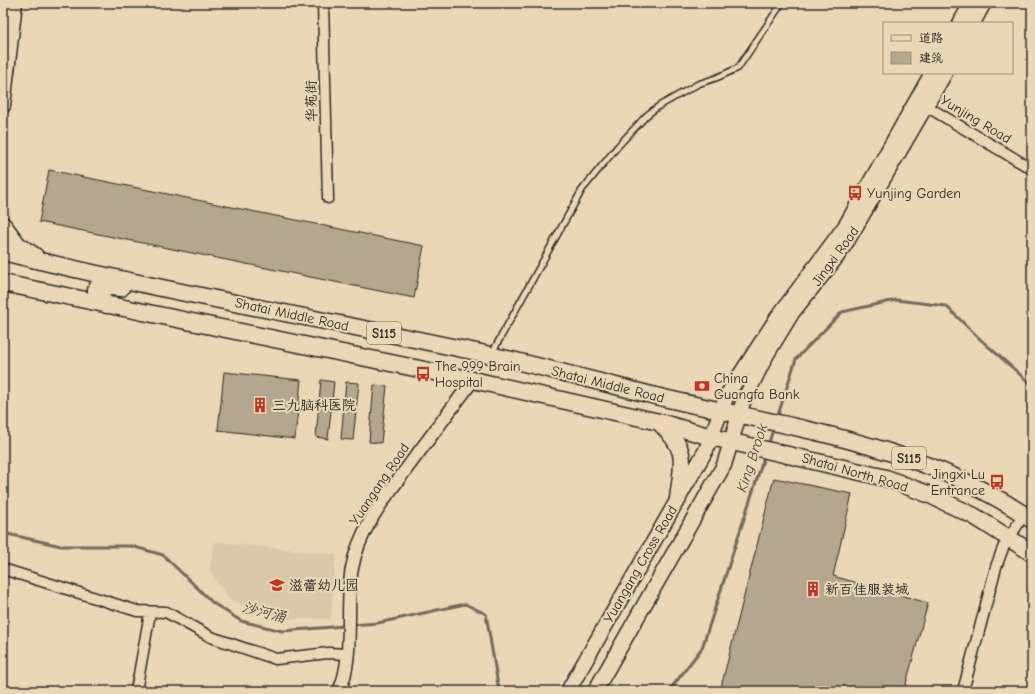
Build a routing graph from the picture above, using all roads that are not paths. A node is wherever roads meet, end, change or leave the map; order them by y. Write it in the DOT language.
graph roads {
  1 [pos="4,3"];
  2 [pos="15,3"];
  3 [pos="323,3"];
  4 [pos="782,3"];
  5 [pos="971,3"];
  6 [pos="984,3"];
  7 [pos="3,15"];
  8 [pos="961,22"];
  9 [pos="974,22"];
  10 [pos="931,74"];
  11 [pos="944,74"];
  12 [pos="3,106"];
  13 [pos="926,106"];
  14 [pos="1032,169"];
  15 [pos="328,198"];
  16 [pos="3,225"];
  17 [pos="3,252"];
  18 [pos="47,263"];
  19 [pos="3,283"];
  20 [pos="152,285"];
  21 [pos="107,305"];
  22 [pos="491,356"];
  23 [pos="473,380"];
  24 [pos="720,410"];
  25 [pos="740,414"];
  26 [pos="659,422"];
  27 [pos="711,437"];
  28 [pos="732,441"];
  29 [pos="678,499"];
  30 [pos="1028,517"];
  31 [pos="1009,537"];
  32 [pos="651,543"];
  33 [pos="1032,553"];
  34 [pos="3,569"];
  35 [pos="659,576"];
  36 [pos="150,613"];
  37 [pos="347,648"];
  38 [pos="136,691"];
  39 [pos="338,691"];
  40 [pos="568,691"];
  41 [pos="595,691"];
  42 [pos="963,691"];
  1 -- 7 [label="main road"];
  2 -- 12 [label="main road"];
  3 -- 15 [label="street, 华苑街"];
  4 -- 22 [label="lane"];
  5 -- 8 [label="main road"];
  6 -- 9 [label="main road"];
  10 -- 24 [label="main road, Jingxi Road"];
  11 -- 13 [label="main road, Jingxi Road"];
  13 -- 14 [label="street, Yunjing Road"];
  13 -- 25 [label="main road, Jingxi Road"];
  16 -- 18 [label="main road"];
  17 -- 18 [label="main road, Shatai Middle Road"];
  18 -- 20 [label="main road, Shatai Middle Road / S115"];
  19 -- 21 [label="main road, Shatai Middle Road / S115"];
  20 -- 21 [label="main road"];
  20 -- 22 [label="main road, Shatai Middle Road / S115"];
  21 -- 23 [label="main road, Shatai Middle Road / S115"];
  22 -- 24 [label="main road, Shatai Middle Road / S115"];
  23 -- 26 [label="main road, Shatai Middle Road / S115"];
  23 -- 37 [label="street, Yuangang Road"];
  24 -- 25 [label="main road, Shatai North Road / S115"];
  24 -- 27 [label="main road, Jingxi Road"];
  25 -- 28 [label="main road, Jingxi Road"];
  25 -- 30 [label="main road, Shatai North Road / S115"];
  26 -- 27 [label="main road, Shatai Middle Road / S115"];
  26 -- 29 [label="main road"];
  27 -- 28 [label="main road, Shatai North Road / S115"];
  27 -- 29 [label="main road, Yuangang Cross Road"];
  28 -- 31 [label="main road, Shatai North Road / S115"];
  28 -- 35 [label="main road, Yuangang Cross Road"];
  29 -- 32 [label="main road, Yuangang Cross Road"];
  30 -- 31 [label="street"];
  31 -- 33 [label="main road, Shatai North Road / S115"];
  31 -- 42 [label="street"];
  32 -- 35 [label="main road"];
  32 -- 40 [label="main road, Yuangang Cross Road"];
  34 -- 36 [label="street"];
  35 -- 41 [label="main road, Yuangang Cross Road"];
  36 -- 37 [label="street"];
  36 -- 38 [label="street"];
  37 -- 39 [label="street, Yuangang Road"];
}
